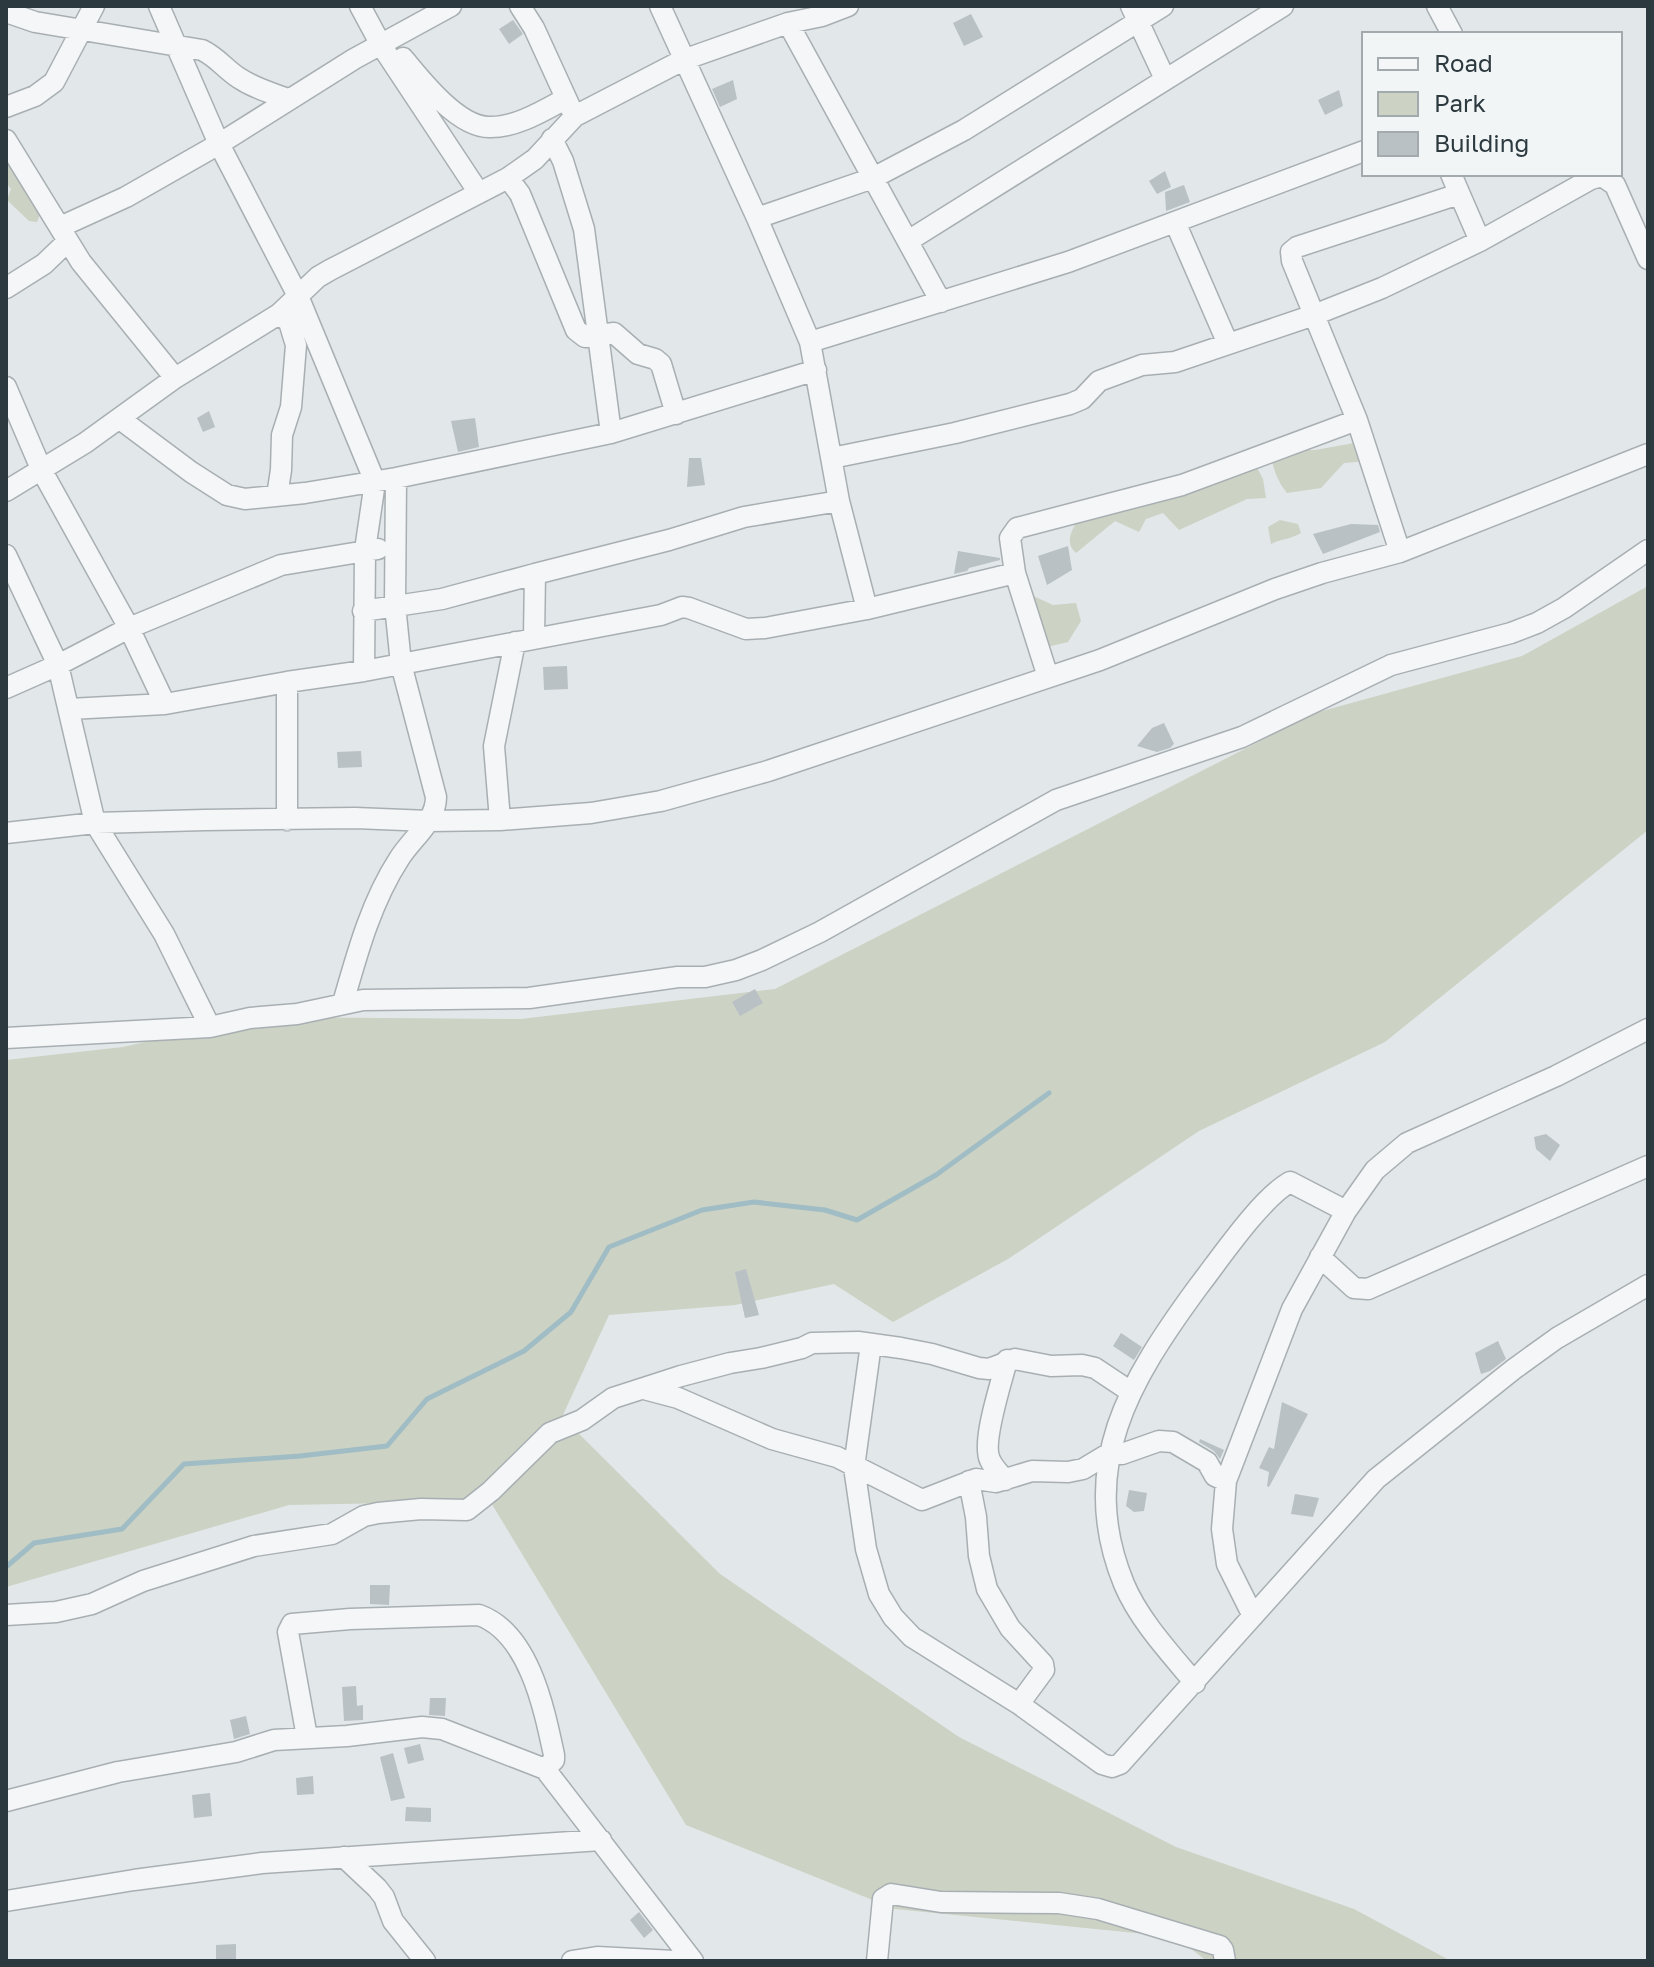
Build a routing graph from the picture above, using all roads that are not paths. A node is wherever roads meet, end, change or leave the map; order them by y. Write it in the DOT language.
graph roads {
  1 [pos="94,6"];
  2 [pos="159,6"];
  3 [pos="360,6"];
  4 [pos="451,6"];
  5 [pos="520,6"];
  6 [pos="543,6"];
  7 [pos="660,6"];
  8 [pos="848,6"];
  9 [pos="1163,6"];
  10 [pos="1283,6"];
  11 [pos="1437,6"];
  12 [pos="820,11"];
  13 [pos="6,12"];
  14 [pos="1135,13"];
  15 [pos="788,23"];
  16 [pos="83,28"];
  17 [pos="534,28"];
  18 [pos="1451,32"];
  19 [pos="176,46"];
  20 [pos="383,48"];
  21 [pos="683,60"];
  22 [pos="1165,79"];
  23 [pos="288,99"];
  24 [pos="6,107"];
  25 [pos="570,108"];
  26 [pos="552,139"];
  27 [pos="6,140"];
  28 [pos="219,144"];
  29 [pos="1362,152"];
  30 [pos="1452,176"];
  31 [pos="508,178"];
  32 [pos="873,178"];
  33 [pos="479,193"];
  34 [pos="1459,194"];
  35 [pos="757,218"];
  36 [pos="1175,222"];
  37 [pos="64,234"];
  38 [pos="908,241"];
  39 [pos="1480,241"];
  40 [pos="1648,259"];
  41 [pos="6,288"];
  42 [pos="298,296"];
  43 [pos="941,302"];
  44 [pos="279,314"];
  45 [pos="1314,315"];
  46 [pos="597,336"];
  47 [pos="810,342"];
  48 [pos="1228,344"];
  49 [pos="816,370"];
  50 [pos="175,378"];
  51 [pos="6,387"];
  52 [pos="676,414"];
  53 [pos="120,419"];
  54 [pos="1357,420"];
  55 [pos="611,433"];
  56 [pos="1648,454"];
  57 [pos="832,458"];
  58 [pos="42,471"];
  59 [pos="396,478"];
  60 [pos="375,482"];
  61 [pos="6,491"];
  62 [pos="277,496"];
  63 [pos="839,501"];
  64 [pos="394,548"];
  65 [pos="365,550"];
  66 [pos="1648,550"];
  67 [pos="1400,552"];
  68 [pos="6,555"];
  69 [pos="1015,573"];
  70 [pos="535,574"];
  71 [pos="395,605"];
  72 [pos="867,609"];
  73 [pos="363,611"];
  74 [pos="129,628"];
  75 [pos="525,640"];
  76 [pos="401,664"];
  77 [pos="58,665"];
  78 [pos="364,671"];
  79 [pos="1048,677"];
  80 [pos="287,682"];
  81 [pos="6,688"];
  82 [pos="165,704"];
  83 [pos="69,709"];
  84 [pos="287,820"];
  85 [pos="500,820"];
  86 [pos="429,821"];
  87 [pos="95,823"];
  88 [pos="6,833"];
  89 [pos="343,1003"];
  90 [pos="210,1027"];
  91 [pos="1648,1029"];
  92 [pos="6,1038"];
  93 [pos="1648,1166"];
  94 [pos="1346,1211"];
  95 [pos="1320,1257"];
  96 [pos="1648,1285"];
  97 [pos="871,1344"];
  98 [pos="1007,1360"];
  99 [pos="644,1389"];
  100 [pos="1131,1392"];
  101 [pos="1108,1454"];
  102 [pos="854,1467"];
  103 [pos="1005,1480"];
  104 [pos="969,1481"];
  105 [pos="1226,1481"];
  106 [pos="6,1615"];
  107 [pos="1253,1616"];
  108 [pos="1195,1683"];
  109 [pos="1019,1704"];
  110 [pos="307,1737"];
  111 [pos="545,1769"];
  112 [pos="6,1801"];
  113 [pos="601,1840"];
  114 [pos="344,1857"];
  115 [pos="6,1901"];
  116 [pos="425,1961"];
  117 [pos="572,1961"];
  118 [pos="674,1961"];
  119 [pos="693,1961"];
  120 [pos="877,1961"];
  121 [pos="1225,1961"];
  1 -- 16 [label="street"];
  2 -- 19 [label="street"];
  3 -- 20 [label="street"];
  4 -- 20 [label="street"];
  5 -- 17 [label="street"];
  6 -- 17 [label="street"];
  7 -- 21 [label="street"];
  8 -- 12 [label="street"];
  9 -- 14 [label="street"];
  10 -- 22 [label="street"];
  11 -- 18 [label="street"];
  12 -- 15 [label="street"];
  13 -- 16 [label="street"];
  14 -- 22 [label="street"];
  14 -- 32 [label="street"];
  15 -- 21 [label="street"];
  15 -- 32 [label="street"];
  16 -- 19 [label="street"];
  16 -- 24 [label="street"];
  17 -- 25 [label="street"];
  19 -- 23 [label="street"];
  19 -- 28 [label="street"];
  20 -- 23 [label="street"];
  20 -- 25 [label="street"];
  20 -- 33 [label="street"];
  21 -- 25 [label="street"];
  21 -- 35 [label="street"];
  22 -- 38 [label="street"];
  23 -- 28 [label="street"];
  25 -- 26 [label="street"];
  26 -- 31 [label="street"];
  26 -- 46 [label="street"];
  27 -- 37 [label="street"];
  28 -- 37 [label="street"];
  28 -- 42 [label="street"];
  29 -- 36 [label="street"];
  30 -- 34 [label="street"];
  31 -- 33 [label="street"];
  31 -- 46 [label="street"];
  32 -- 35 [label="street"];
  32 -- 38 [label="street"];
  33 -- 42 [label="street"];
  34 -- 39 [label="street"];
  34 -- 45 [label="street"];
  35 -- 47 [label="street"];
  36 -- 43 [label="street"];
  36 -- 48 [label="street"];
  37 -- 41 [label="street"];
  37 -- 50 [label="street"];
  38 -- 43 [label="street"];
  39 -- 40 [label="street"];
  39 -- 45 [label="street"];
  42 -- 44 [label="street"];
  42 -- 60 [label="street"];
  43 -- 47 [label="street"];
  44 -- 50 [label="street"];
  44 -- 62 [label="street"];
  45 -- 48 [label="street"];
  45 -- 54 [label="street"];
  46 -- 52 [label="street"];
  46 -- 55 [label="street"];
  47 -- 49 [label="street"];
  48 -- 57 [label="street"];
  49 -- 52 [label="street"];
  49 -- 57 [label="street"];
  50 -- 53 [label="street"];
  51 -- 58 [label="street"];
  52 -- 55 [label="street"];
  53 -- 58 [label="street"];
  53 -- 62 [label="street"];
  54 -- 67 [label="street"];
  54 -- 69 [label="street"];
  55 -- 59 [label="street"];
  56 -- 67 [label="street"];
  57 -- 63 [label="street"];
  58 -- 61 [label="street"];
  58 -- 74 [label="street"];
  59 -- 60 [label="street"];
  59 -- 64 [label="street"];
  60 -- 62 [label="street"];
  60 -- 65 [label="street"];
  63 -- 70 [label="street"];
  63 -- 72 [label="street"];
  64 -- 65 [label="street"];
  64 -- 71 [label="street"];
  65 -- 73 [label="street"];
  65 -- 74 [label="street"];
  66 -- 89 [label="street"];
  67 -- 79 [label="street"];
  68 -- 77 [label="street"];
  69 -- 72 [label="street"];
  69 -- 79 [label="street"];
  70 -- 71 [label="street"];
  70 -- 75 [label="street"];
  71 -- 73 [label="street"];
  71 -- 76 [label="street"];
  72 -- 75 [label="street"];
  73 -- 78 [label="street"];
  74 -- 77 [label="street"];
  74 -- 82 [label="street"];
  75 -- 76 [label="street"];
  75 -- 85 [label="street"];
  76 -- 78 [label="street"];
  76 -- 86 [label="street"];
  77 -- 81 [label="street"];
  77 -- 83 [label="street"];
  78 -- 80 [label="street"];
  79 -- 85 [label="street"];
  80 -- 82 [label="street"];
  80 -- 84 [label="street"];
  82 -- 83 [label="street"];
  83 -- 87 [label="street"];
  84 -- 86 [label="street"];
  84 -- 87 [label="street"];
  85 -- 86 [label="street"];
  86 -- 89 [label="street"];
  87 -- 88 [label="street"];
  87 -- 90 [label="street"];
  89 -- 90 [label="street"];
  90 -- 92 [label="street"];
  91 -- 94 [label="street"];
  93 -- 95 [label="street"];
  94 -- 95 [label="street"];
  94 -- 100 [label="street"];
  95 -- 105 [label="street"];
  96 -- 107 [label="street"];
  97 -- 98 [label="street"];
  97 -- 99 [label="street"];
  97 -- 102 [label="street"];
  98 -- 100 [label="street"];
  98 -- 103 [label="street"];
  99 -- 102 [label="street"];
  99 -- 106 [label="street"];
  100 -- 101 [label="street"];
  101 -- 103 [label="street"];
  101 -- 105 [label="street"];
  101 -- 108 [label="street"];
  102 -- 104 [label="street"];
  102 -- 109 [label="street"];
  103 -- 104 [label="street"];
  104 -- 109 [label="street"];
  105 -- 107 [label="street"];
  107 -- 108 [label="street"];
  108 -- 109 [label="street"];
  110 -- 111 [label="street"];
  110 -- 111 [label="street"];
  110 -- 112 [label="street"];
  111 -- 113 [label="street"];
  113 -- 114 [label="street"];
  113 -- 119 [label="street"];
  114 -- 115 [label="street"];
  114 -- 116 [label="street"];
  117 -- 118 [label="street"];
  120 -- 121 [label="street"];
}
